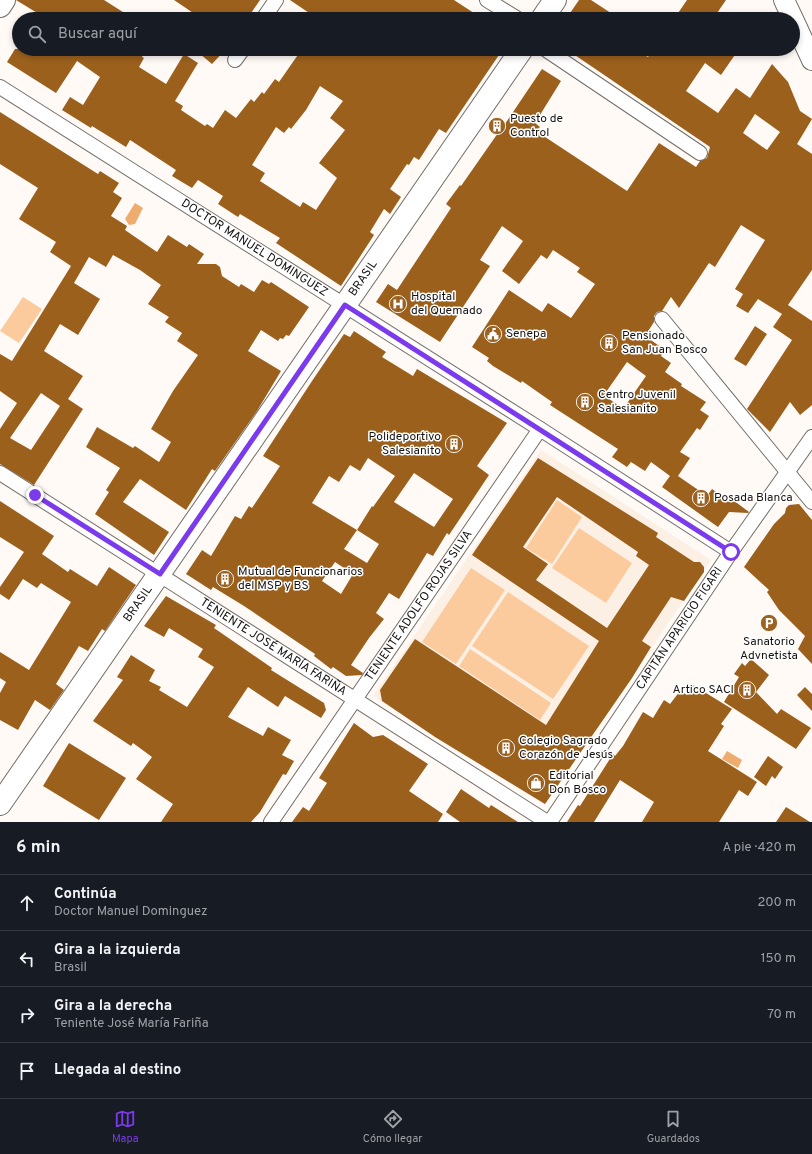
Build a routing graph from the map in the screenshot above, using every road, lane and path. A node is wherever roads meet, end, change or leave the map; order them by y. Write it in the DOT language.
graph roads {
  1 [pos="4,0"];
  2 [pos="276,0"];
  3 [pos="487,0"];
  4 [pos="554,0"];
  5 [pos="784,0"];
  6 [pos="0,6"];
  7 [pos="268,12"];
  8 [pos="507,12"];
  9 [pos="546,12"];
  10 [pos="790,12"];
  11 [pos="800,34"];
  12 [pos="517,56"];
  13 [pos="555,56"];
  14 [pos="812,60"];
  15 [pos="0,87"];
  16 [pos="700,153"];
  17 [pos="345,305"];
  18 [pos="662,319"];
  19 [pos="540,428"];
  20 [pos="812,436"];
  21 [pos="788,472"];
  22 [pos="0,473"];
  23 [pos="812,502"];
  24 [pos="731,552"];
  25 [pos="160,574"];
  26 [pos="355,699"];
  27 [pos="0,804"];
  28 [pos="271,822"];
  29 [pos="547,822"];
  30 [pos="550,822"];
  1 -- 6 [label="main road"];
  2 -- 7 [label="street"];
  3 -- 8 [label="street"];
  4 -- 9 [label="main road"];
  5 -- 10 [label="main road"];
  11 -- 14 [label="main road"];
  12 -- 17 [label="main road, BRASIL"];
  13 -- 16 [label="street"];
  15 -- 17 [label="street, DOCTOR MANUEL DOMINGUEZ"];
  17 -- 19 [label="street, DOCTOR MANUEL DOMINGUEZ"];
  17 -- 25 [label="main road, BRASIL"];
  18 -- 21 [label="street"];
  19 -- 24 [label="street, DOCTOR MANUEL DOMINGUEZ"];
  19 -- 26 [label="street, TENIENTE ADOLFO ROJAS SILVA"];
  20 -- 21 [label="street, CAPITÁN APARICIO FIGARI"];
  21 -- 23 [label="street"];
  21 -- 24 [label="street, CAPITÁN APARICIO FIGARI"];
  22 -- 25 [label="street, TENIENTE JOSÉ MARÍA FARIÑA"];
  24 -- 30 [label="street, CAPITÁN APARICIO FIGARI"];
  25 -- 26 [label="street, TENIENTE JOSÉ MARÍA FARIÑA"];
  25 -- 27 [label="main road, BRASIL"];
  26 -- 28 [label="street, TENIENTE ADOLFO ROJAS SILVA"];
  26 -- 29 [label="street, TENIENTE JOSÉ MARÍA FARIÑA"];
}
